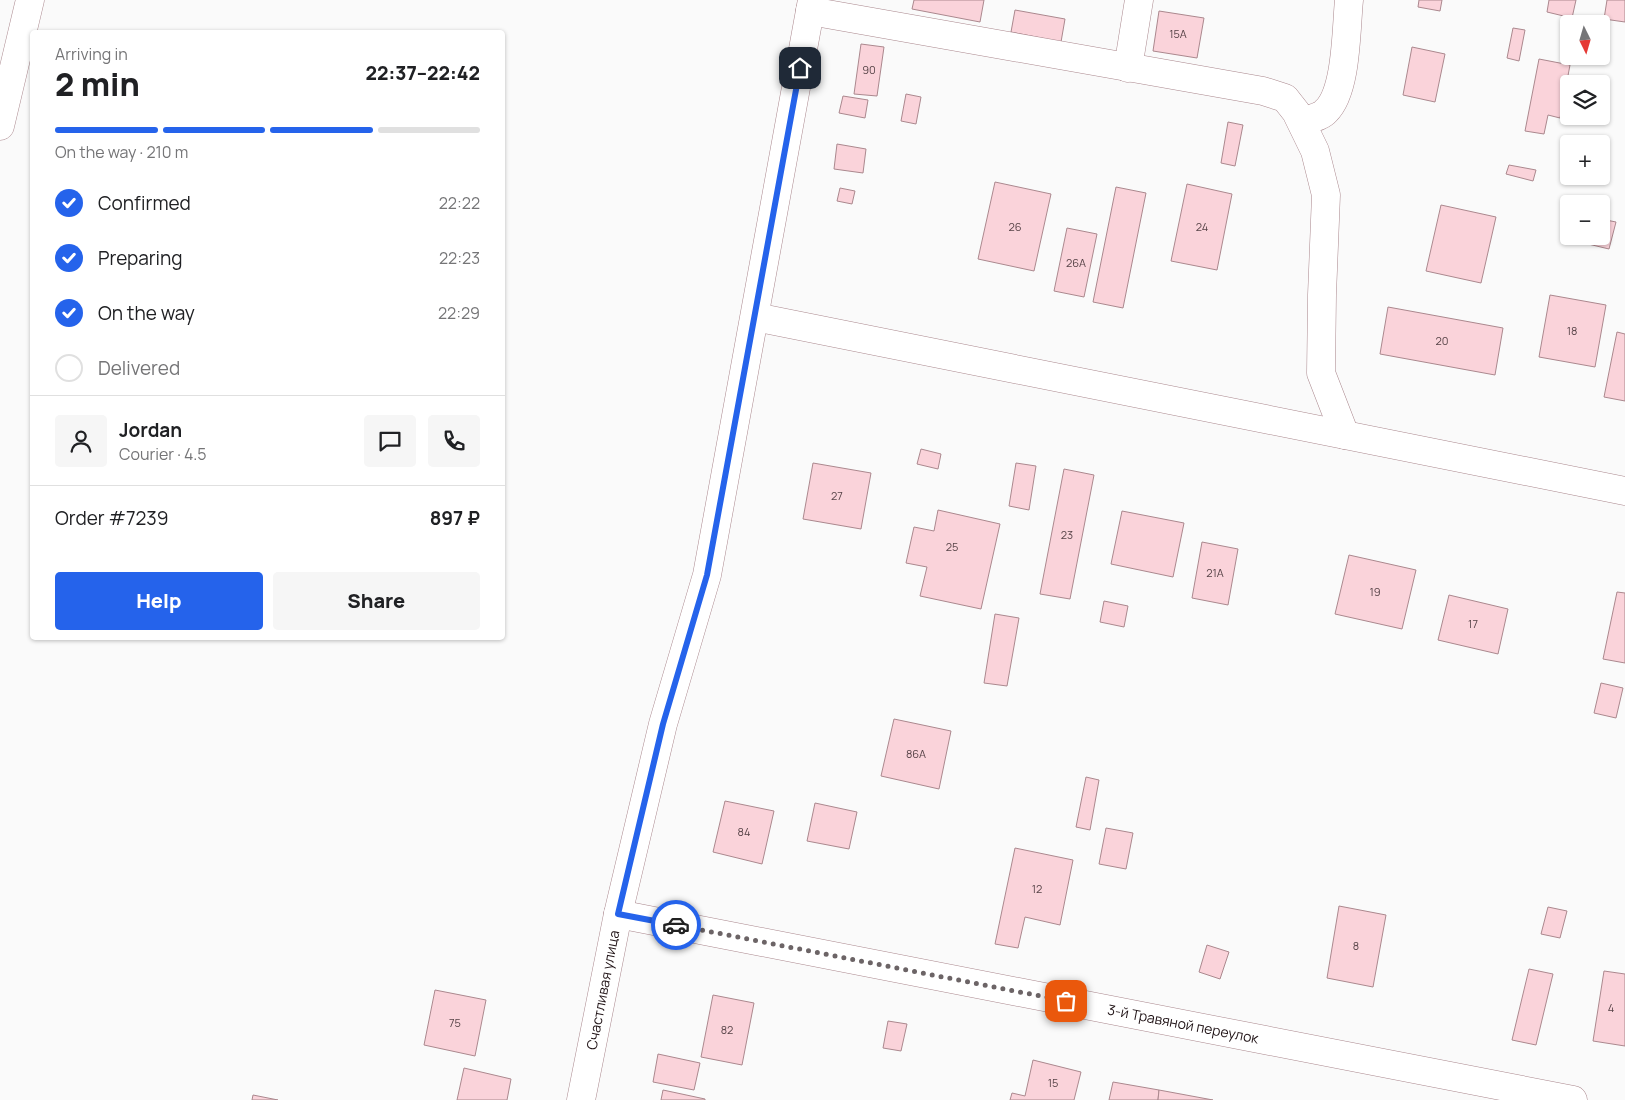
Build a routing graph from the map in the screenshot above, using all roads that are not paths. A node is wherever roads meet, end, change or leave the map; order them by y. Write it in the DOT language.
graph roads {
  1 [pos="30,0"];
  2 [pos="1139,0"];
  3 [pos="1349,0"];
  4 [pos="811,5"];
  5 [pos="1128,68"];
  6 [pos="1302,122"];
  7 [pos="0,126"];
  8 [pos="755,317"];
  9 [pos="1346,435"];
  10 [pos="1625,491"];
  11 [pos="618,914"];
  12 [pos="581,1100"];
  13 [pos="1572,1100"];
  1 -- 7 [label="street"];
  2 -- 5 [label="street"];
  3 -- 6 [label="street"];
  4 -- 5 [label="street"];
  4 -- 8 [label="street, Счастливая улица"];
  5 -- 6 [label="street"];
  6 -- 9 [label="street"];
  8 -- 9 [label="street"];
  8 -- 11 [label="street, Счастливая улица"];
  9 -- 10 [label="street"];
  11 -- 12 [label="street, Счастливая улица"];
  11 -- 13 [label="street, 3-й Травяной переулок"];
}
